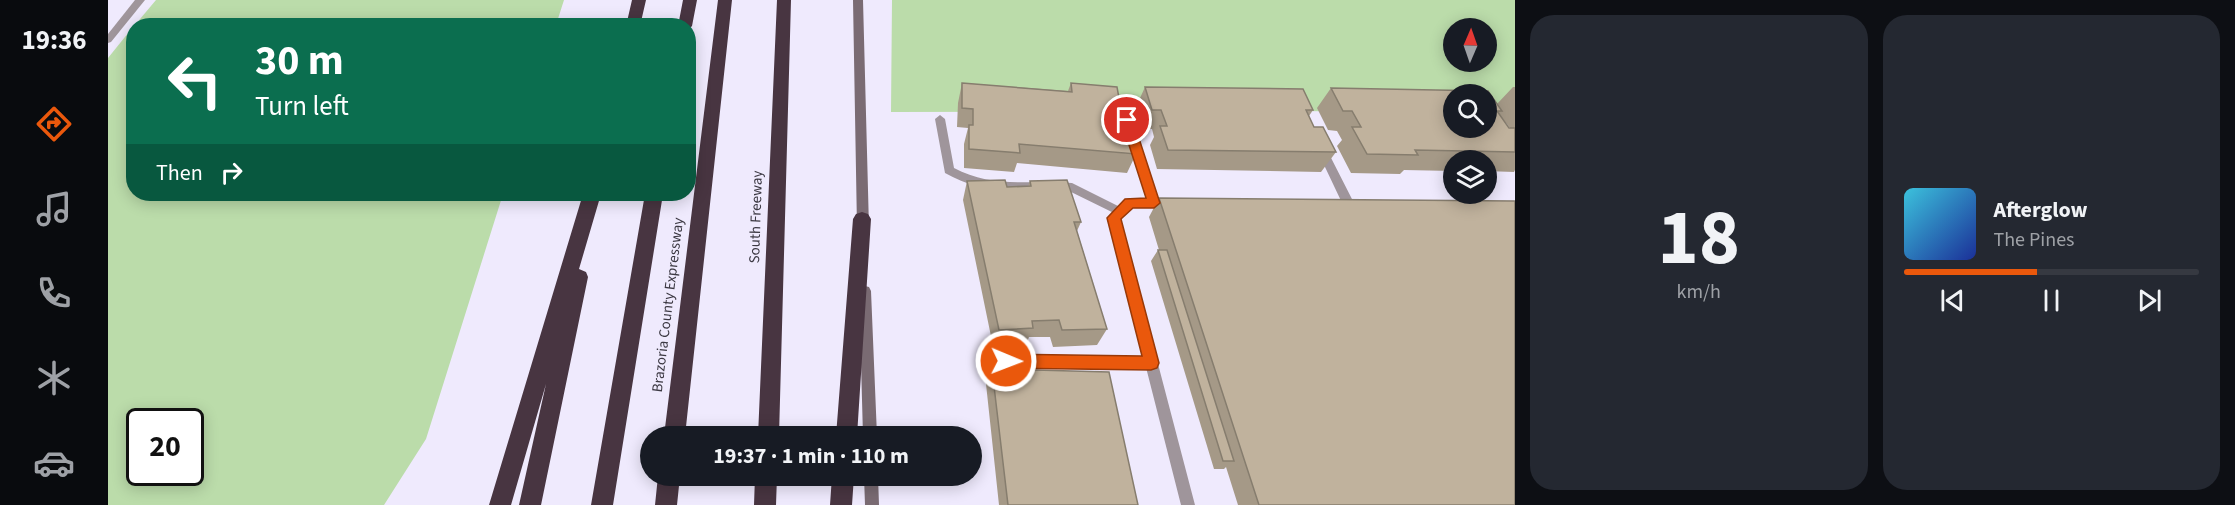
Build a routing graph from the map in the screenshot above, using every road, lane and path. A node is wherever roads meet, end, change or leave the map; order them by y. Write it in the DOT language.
graph roads {
  1 [pos="140,0"];
  2 [pos="639,0"];
  3 [pos="690,0"];
  4 [pos="726,0"];
  5 [pos="784,0"];
  6 [pos="858,0"];
  7 [pos="635,18"];
  8 [pos="687,18"];
  9 [pos="108,40"];
  10 [pos="940,119"];
  11 [pos="1127,120"];
  12 [pos="1317,141"];
  13 [pos="592,201"];
  14 [pos="593,201"];
  15 [pos="653,201"];
  16 [pos="1154,203"];
  17 [pos="1188,203"];
  18 [pos="1349,205"];
  19 [pos="1120,212"];
  20 [pos="862,219"];
  21 [pos="1006,361"];
  22 [pos="1151,363"];
  23 [pos="675,426"];
  24 [pos="768,426"];
  25 [pos="847,426"];
  26 [pos="870,426"];
  27 [pos="668,486"];
  28 [pos="766,486"];
  29 [pos="843,486"];
  30 [pos="871,486"];
  31 [pos="500,505"];
  32 [pos="530,505"];
  33 [pos="603,505"];
  34 [pos="666,505"];
  35 [pos="765,505"];
  36 [pos="842,505"];
  37 [pos="872,505"];
  38 [pos="1188,505"];
  1 -- 9 [label="street"];
  2 -- 7 [label="highway"];
  3 -- 8 [label="highway"];
  4 -- 23 [label="highway, Brazoria County Expressway"];
  5 -- 24 [label="highway, South Freeway"];
  6 -- 20 [label="main road"];
  10 -- 19 [label="street"];
  11 -- 16 [label="street"];
  12 -- 18 [label="street"];
  13 -- 31 [label="highway"];
  14 -- 32 [label="highway"];
  15 -- 33 [label="highway, Brazoria County Expressway"];
  16 -- 17 [label="street"];
  16 -- 19 [label="street"];
  19 -- 22 [label="street"];
  20 -- 25 [label="highway"];
  20 -- 26 [label="main road"];
  21 -- 22 [label="street"];
  22 -- 38 [label="street"];
  27 -- 34 [label="highway"];
  28 -- 35 [label="highway"];
  29 -- 36 [label="highway"];
  30 -- 37 [label="main road"];
}
